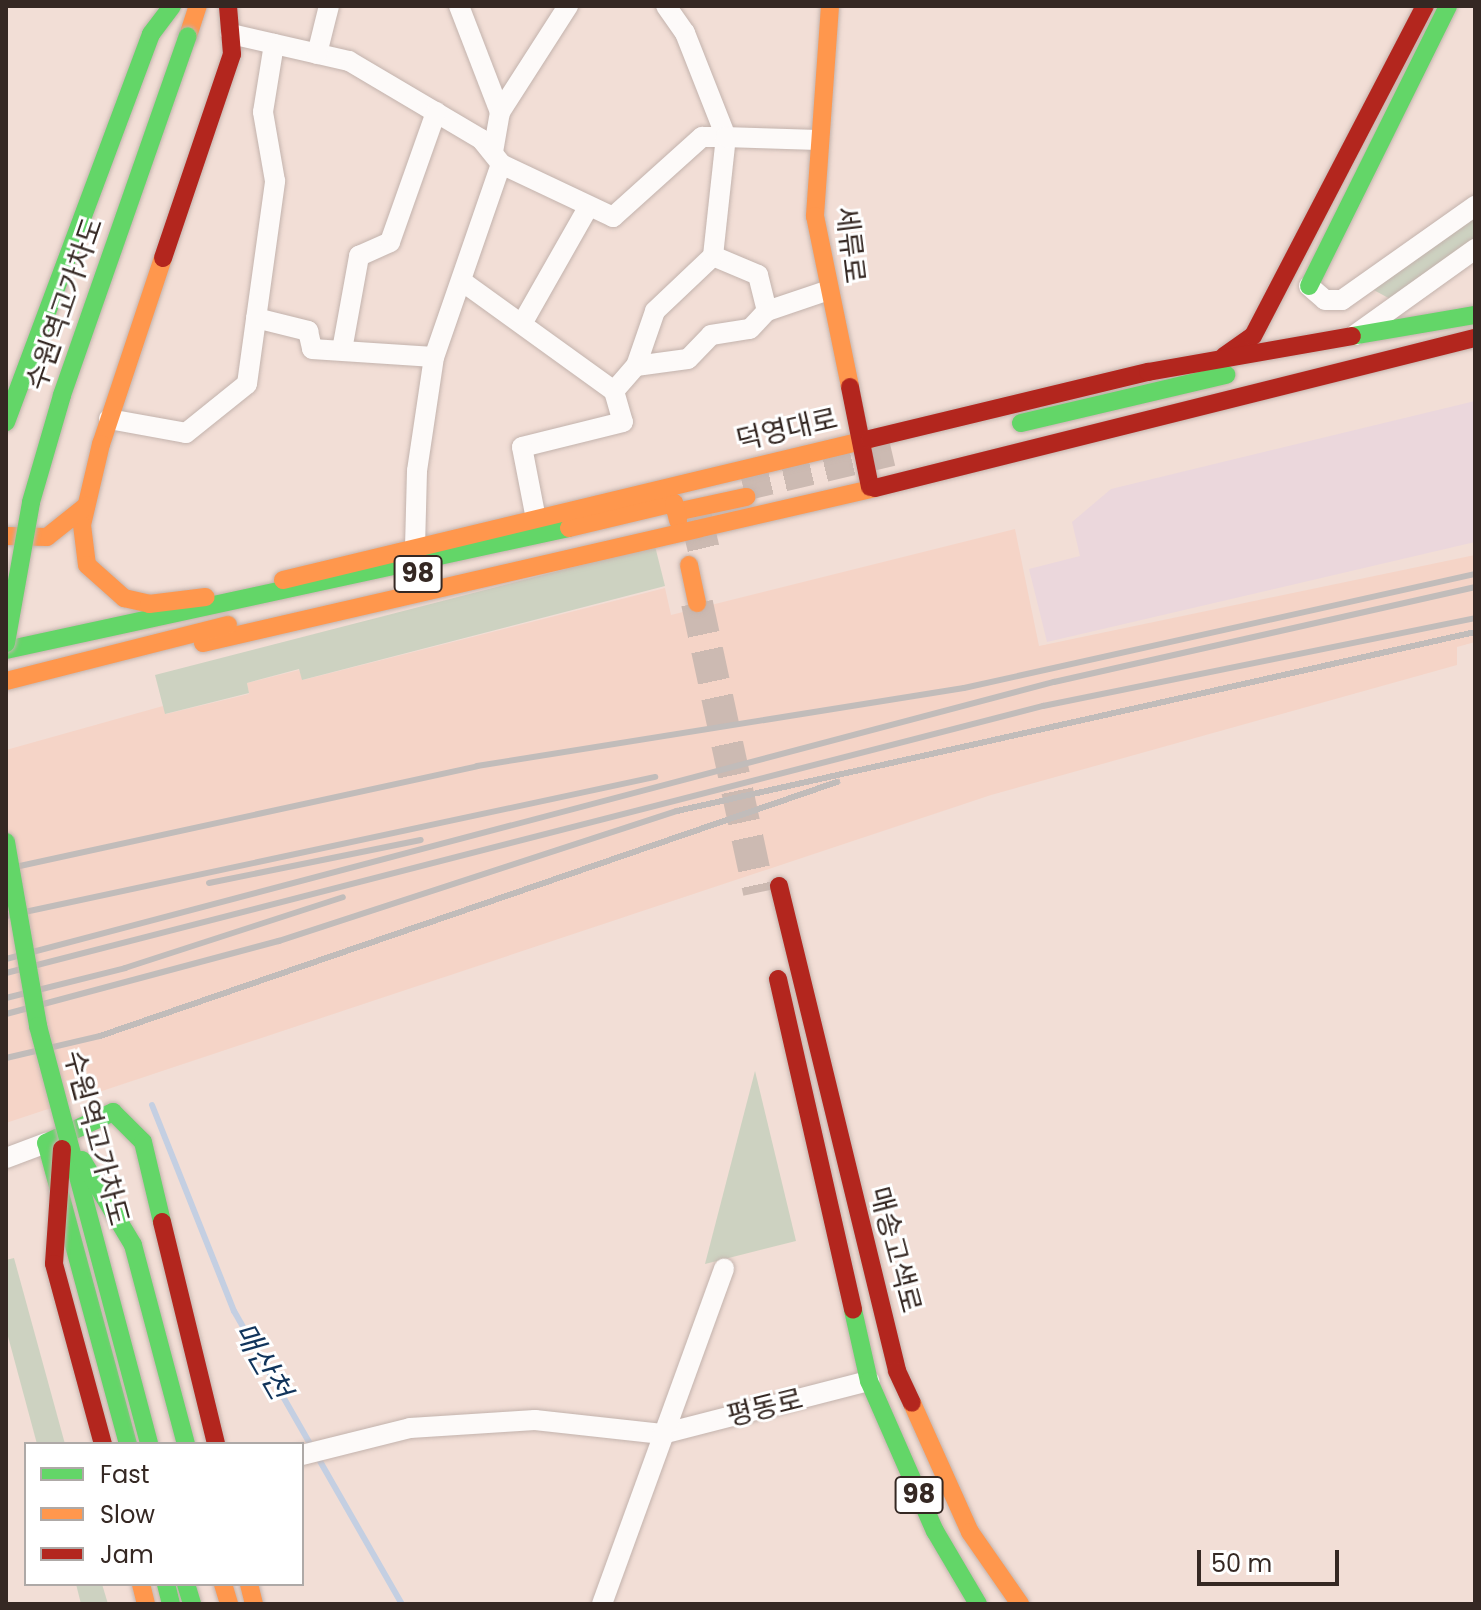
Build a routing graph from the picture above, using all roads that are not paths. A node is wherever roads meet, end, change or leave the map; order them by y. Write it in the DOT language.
graph roads {
  1 [pos="172,6"];
  2 [pos="198,6"];
  3 [pos="228,6"];
  4 [pos="329,6"];
  5 [pos="459,6"];
  6 [pos="568,6"];
  7 [pos="666,6"];
  8 [pos="830,6"];
  9 [pos="1425,6"];
  10 [pos="1448,6"];
  11 [pos="231,34"];
  12 [pos="274,44"];
  13 [pos="317,54"];
  14 [pos="436,112"];
  15 [pos="500,112"];
  16 [pos="726,137"];
  17 [pos="816,140"];
  18 [pos="497,158"];
  19 [pos="589,206"];
  20 [pos="1475,206"];
  21 [pos="1475,249"];
  22 [pos="713,256"];
  23 [pos="463,282"];
  24 [pos="1309,286"];
  25 [pos="826,291"];
  26 [pos="767,311"];
  27 [pos="1475,315"];
  28 [pos="256,318"];
  29 [pos="523,322"];
  30 [pos="1475,338"];
  31 [pos="1351,340"];
  32 [pos="1440,347"];
  33 [pos="342,350"];
  34 [pos="434,357"];
  35 [pos="1219,360"];
  36 [pos="636,366"];
  37 [pos="614,391"];
  38 [pos="109,419"];
  39 [pos="6,422"];
  40 [pos="863,442"];
  41 [pos="750,467"];
  42 [pos="870,487"];
  43 [pos="745,492"];
  44 [pos="86,506"];
  45 [pos="685,510"];
  46 [pos="756,514"];
  47 [pos="536,519"];
  48 [pos="6,536"];
  49 [pos="415,548"];
  50 [pos="215,597"];
  51 [pos="716,599"];
  52 [pos="697,603"];
  53 [pos="157,620"];
  54 [pos="6,643"];
  55 [pos="162,644"];
  56 [pos="6,650"];
  57 [pos="6,681"];
  58 [pos="6,842"];
  59 [pos="779,886"];
  60 [pos="759,892"];
  61 [pos="65,1132"];
  62 [pos="46,1143"];
  63 [pos="6,1158"];
  64 [pos="724,1268"];
  65 [pos="869,1381"];
  66 [pos="662,1434"];
  67 [pos="102,1442"];
  68 [pos="127,1442"];
  69 [pos="148,1442"];
  70 [pos="185,1442"];
  71 [pos="216,1442"];
  72 [pos="304,1455"];
  73 [pos="602,1604"];
  74 [pos="978,1604"];
  75 [pos="1020,1604"];
  1 -- 39 [label="main road"];
  2 -- 54 [label="main road, 수원역고가차도, bridge"];
  3 -- 11 [label="main road"];
  4 -- 13 [label="street"];
  5 -- 15 [label="street"];
  6 -- 15 [label="street"];
  7 -- 16 [label="street"];
  8 -- 17 [label="main road, 세류로"];
  9 -- 35 [label="main road"];
  10 -- 24 [label="main road"];
  11 -- 12 [label="street"];
  11 -- 38 [label="main road"];
  12 -- 13 [label="street"];
  12 -- 28 [label="street"];
  13 -- 14 [label="street"];
  14 -- 18 [label="street"];
  14 -- 33 [label="street"];
  15 -- 18 [label="street"];
  16 -- 17 [label="street"];
  16 -- 19 [label="street"];
  16 -- 22 [label="street"];
  17 -- 25 [label="main road, 세류로"];
  18 -- 19 [label="street"];
  18 -- 23 [label="street"];
  19 -- 29 [label="street"];
  20 -- 24 [label="street"];
  21 -- 31 [label="street"];
  22 -- 26 [label="street"];
  22 -- 36 [label="street"];
  23 -- 29 [label="street"];
  23 -- 34 [label="street"];
  25 -- 26 [label="street"];
  25 -- 40 [label="main road, 세류로"];
  26 -- 36 [label="street"];
  27 -- 31 [label="main road, 덕영대로"];
  28 -- 33 [label="street"];
  28 -- 38 [label="street"];
  29 -- 37 [label="street"];
  30 -- 32 [label="main road, 덕영대로"];
  31 -- 32 [label="main road, 덕영대로"];
  31 -- 35 [label="main road, 덕영대로"];
  32 -- 42 [label="main road, 덕영대로"];
  33 -- 34 [label="street"];
  34 -- 49 [label="street"];
  35 -- 40 [label="main road, 덕영대로"];
  36 -- 37 [label="street"];
  37 -- 47 [label="street"];
  38 -- 44 [label="main road"];
  40 -- 41 [label="main road, 덕영대로"];
  40 -- 42 [label="main road, 세류로"];
  41 -- 46 [label="main road"];
  41 -- 47 [label="main road, 덕영대로"];
  42 -- 46 [label="main road, 덕영대로"];
  43 -- 45 [label="main road, 덕영대로"];
  44 -- 48 [label="main road"];
  44 -- 50 [label="main road"];
  45 -- 53 [label="main road, 덕영대로 / 98"];
  45 -- 55 [label="main road, 덕영대로 / 98"];
  46 -- 55 [label="main road, 덕영대로"];
  47 -- 49 [label="main road, 덕영대로"];
  49 -- 50 [label="main road, 덕영대로"];
  50 -- 53 [label="main road, 덕영대로"];
  51 -- 52 [label="main road"];
  53 -- 56 [label="main road, 덕영대로 / 98"];
  55 -- 57 [label="main road, 덕영대로 / 98"];
  58 -- 61 [label="main road, 수원역고가차도, bridge"];
  59 -- 75 [label="main road, 매송고색로"];
  60 -- 65 [label="main road, 매송고색로 / 98"];
  61 -- 67 [label="main road, bridge"];
  61 -- 69 [label="main road, 수원역고가차도, bridge"];
  61 -- 70 [label="main road, bridge"];
  62 -- 63 [label="street"];
  62 -- 68 [label="main road"];
  62 -- 71 [label="main road"];
  64 -- 66 [label="street"];
  65 -- 66 [label="street, 평동로"];
  65 -- 74 [label="main road, 매송고색로 / 98"];
  66 -- 72 [label="street"];
  66 -- 73 [label="street"];
}
